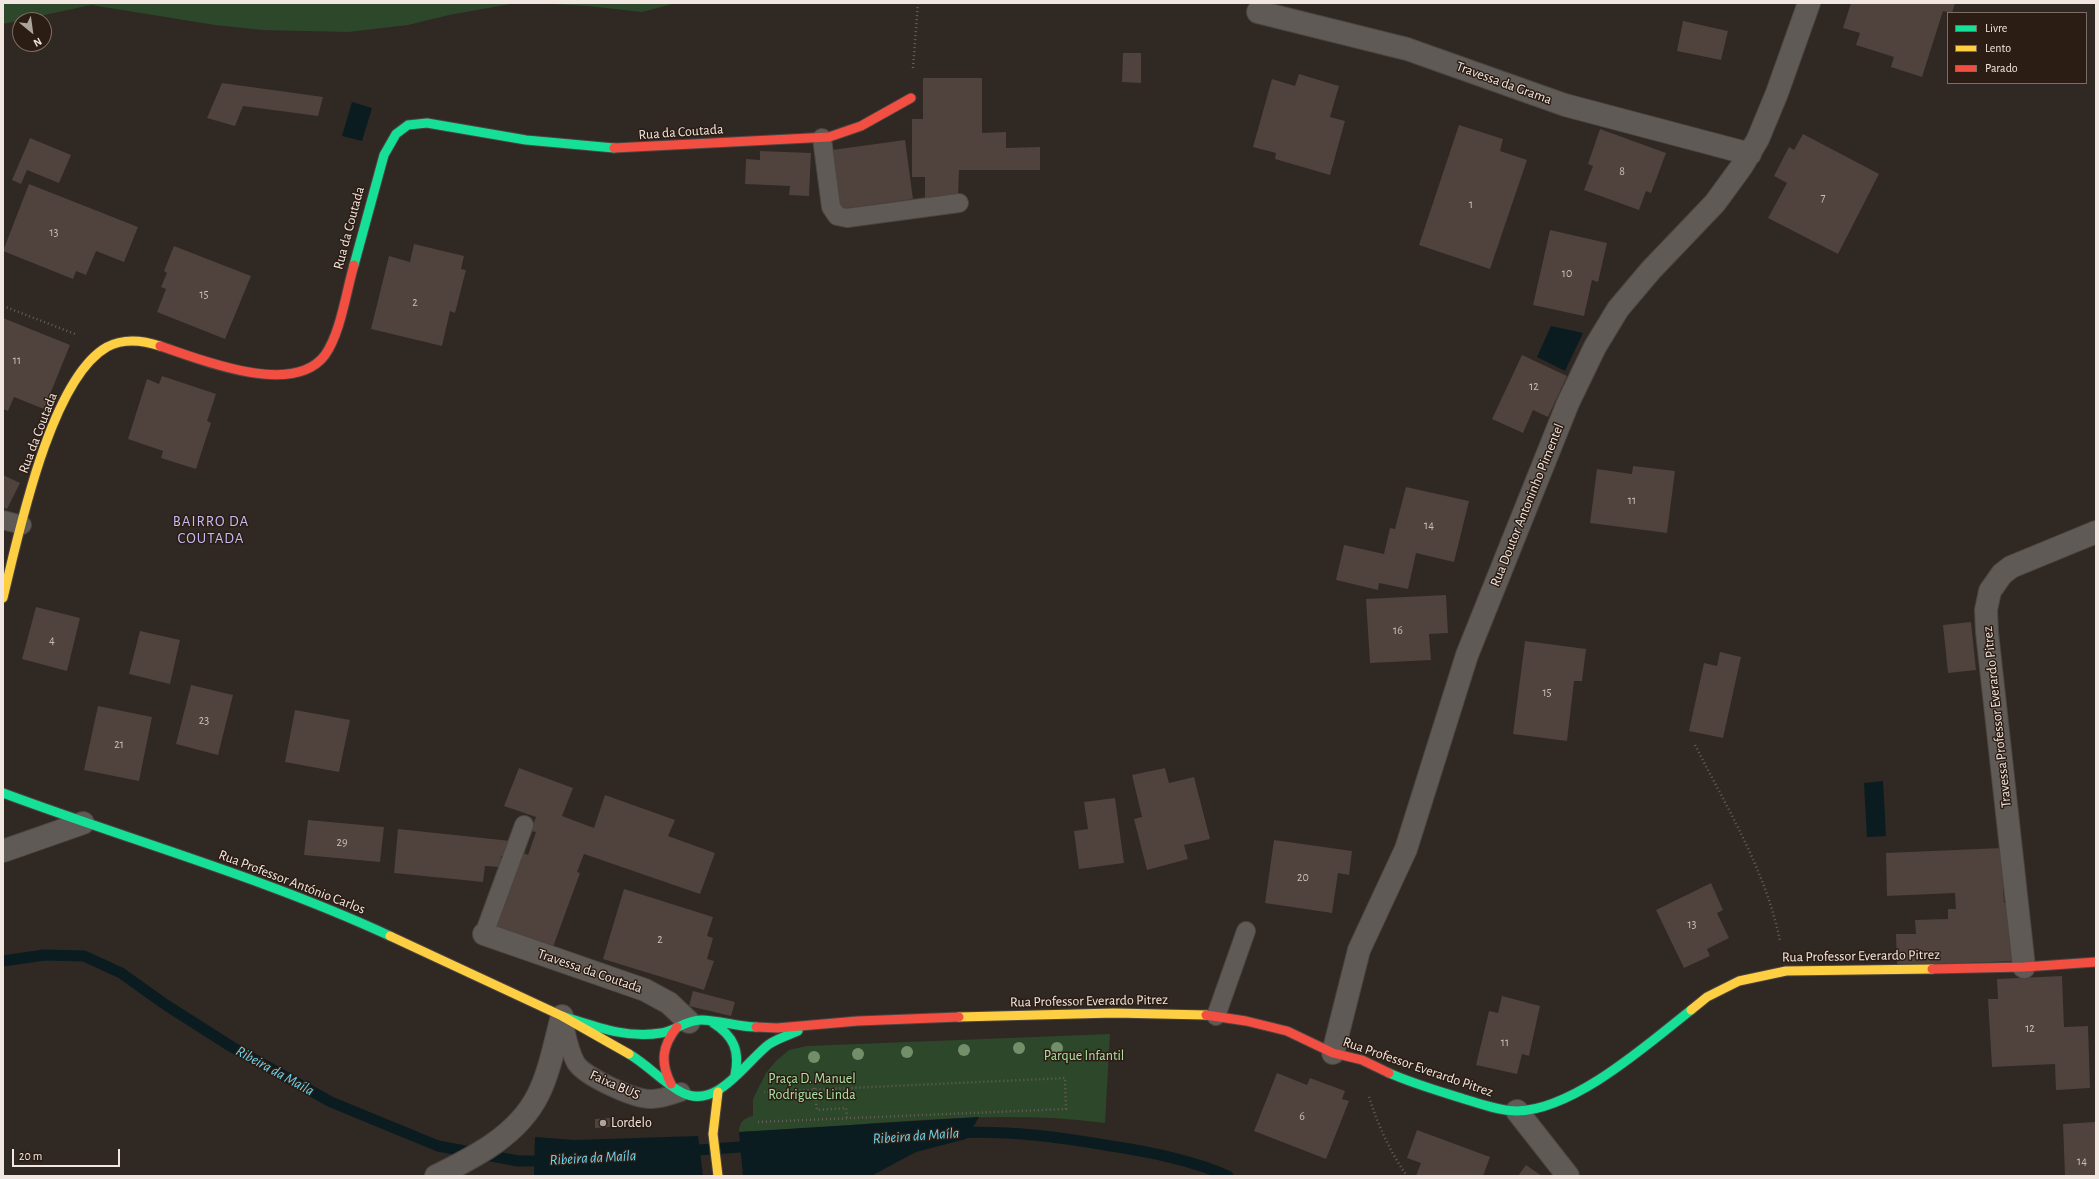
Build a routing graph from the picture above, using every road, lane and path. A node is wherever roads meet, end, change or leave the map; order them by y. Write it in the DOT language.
graph roads {
  1 [pos="918,3"];
  2 [pos="1809,3"];
  3 [pos="1258,12"];
  4 [pos="911,98"];
  5 [pos="822,138"];
  6 [pos="1750,154"];
  7 [pos="959,203"];
  8 [pos="3,306"];
  9 [pos="109,347"];
  10 [pos="3,520"];
  11 [pos="22,525"];
  12 [pos="2096,532"];
  13 [pos="3,598"];
  14 [pos="1695,745"];
  15 [pos="3,792"];
  16 [pos="83,823"];
  17 [pos="524,825"];
  18 [pos="3,851"];
  19 [pos="1246,930"];
  20 [pos="484,934"];
  21 [pos="2096,962"];
  22 [pos="2024,966"];
  23 [pos="1786,971"];
  24 [pos="562,1016"];
  25 [pos="1216,1016"];
  26 [pos="713,1022"];
  27 [pos="683,1025"];
  28 [pos="818,1026"];
  29 [pos="1333,1053"];
  30 [pos="1362,1060"];
  31 [pos="735,1075"];
  32 [pos="814,1088"];
  33 [pos="718,1092"];
  34 [pos="759,1093"];
  35 [pos="685,1094"];
  36 [pos="1517,1111"];
  37 [pos="847,1118"];
  38 [pos="706,1122"];
  39 [pos="758,1122"];
  40 [pos="713,1134"];
  41 [pos="436,1176"];
  42 [pos="718,1176"];
  43 [pos="1407,1176"];
  44 [pos="1568,1176"];
  1 -- 4 [label="path"];
  2 -- 6 [label="street, Rua Doutor Antoninho Pimentel"];
  3 -- 6 [label="street, Travessa da Grama"];
  4 -- 5 [label="street, Rua da Coutada"];
  5 -- 7 [label="lane"];
  5 -- 9 [label="street, Rua da Coutada"];
  6 -- 29 [label="street, Rua Doutor Antoninho Pimentel"];
  8 -- 9 [label="path"];
  9 -- 11 [label="street, Rua da Coutada"];
  10 -- 11 [label="lane"];
  11 -- 13 [label="street, Rua da Coutada"];
  12 -- 22 [label="street, Travessa Professor Everardo Pitrez"];
  14 -- 23 [label="path"];
  15 -- 16 [label="street, Rua Professor António Carlos"];
  16 -- 18 [label="street"];
  16 -- 24 [label="street, Rua Professor António Carlos"];
  17 -- 20 [label="lane"];
  19 -- 25 [label="lane"];
  20 -- 27 [label="street, Travessa da Coutada"];
  21 -- 22 [label="street, Rua Professor Everardo Pitrez"];
  22 -- 23 [label="street, Rua Professor Everardo Pitrez"];
  23 -- 36 [label="street, Rua Professor Everardo Pitrez"];
  24 -- 27 [label="street"];
  24 -- 35 [label="street"];
  24 -- 35 [label="lane, Faixa BUS"];
  24 -- 41 [label="street"];
  25 -- 28 [label="street, Rua Professor Everardo Pitrez"];
  25 -- 29 [label="street, Rua Professor Everardo Pitrez"];
  26 -- 27 [label="street"];
  26 -- 28 [label="street"];
  26 -- 31 [label="street"];
  27 -- 35 [label="street"];
  28 -- 31 [label="street"];
  29 -- 30 [label="street, Rua Professor Everardo Pitrez"];
  30 -- 36 [label="street, Rua Professor Everardo Pitrez"];
  30 -- 43 [label="path"];
  31 -- 33 [label="street"];
  32 -- 34 [label="path"];
  32 -- 37 [label="path"];
  32 -- 37 [label="path"];
  33 -- 35 [label="street"];
  33 -- 40 [label="street"];
  36 -- 44 [label="street"];
  37 -- 39 [label="path"];
  38 -- 40 [label="street"];
  40 -- 42 [label="street"];
}
